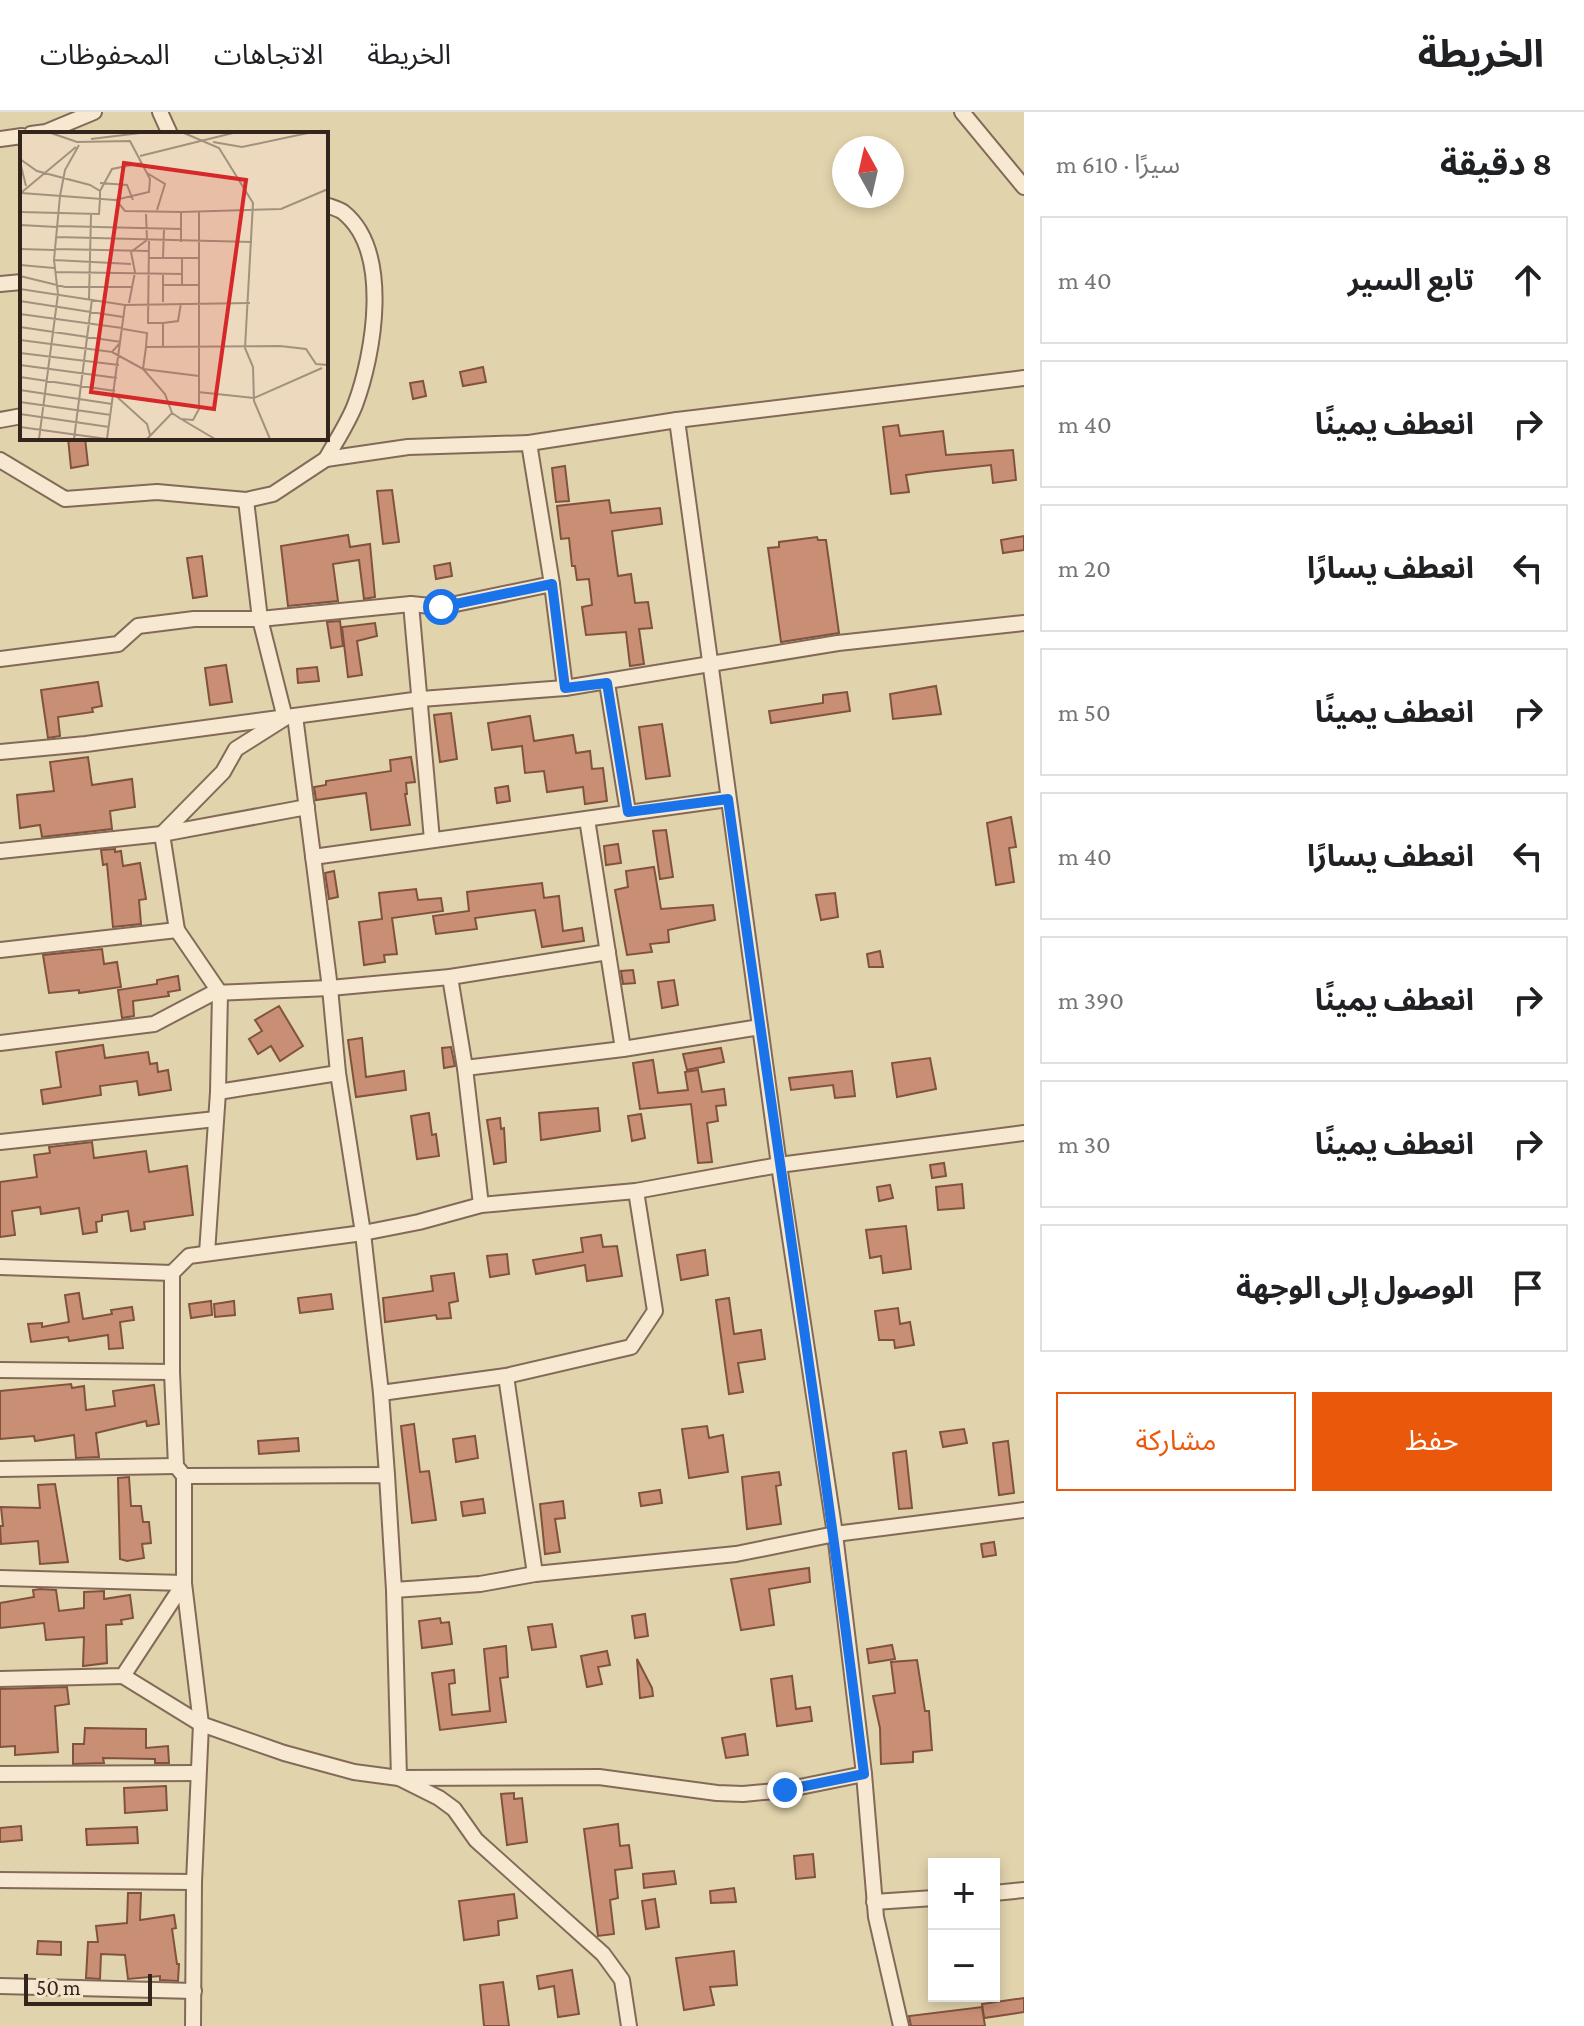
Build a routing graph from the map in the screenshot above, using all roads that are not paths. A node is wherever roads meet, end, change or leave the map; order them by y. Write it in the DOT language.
graph roads {
  1 [pos="94,112"];
  2 [pos="160,112"];
  3 [pos="962,112"];
  4 [pos="46,132"];
  5 [pos="169,132"];
  6 [pos="20,136"];
  7 [pos="0,139"];
  8 [pos="1024,187"];
  9 [pos="328,206"];
  10 [pos="20,282"];
  11 [pos="0,284"];
  12 [pos="1024,378"];
  13 [pos="20,416"];
  14 [pos="0,420"];
  15 [pos="677,420"];
  16 [pos="529,443"];
  17 [pos="326,459"];
  18 [pos="0,460"];
  19 [pos="246,500"];
  20 [pos="552,584"];
  21 [pos="411,604"];
  22 [pos="260,619"];
  23 [pos="1024,623"];
  24 [pos="0,659"];
  25 [pos="709,663"];
  26 [pos="607,683"];
  27 [pos="565,688"];
  28 [pos="421,699"];
  29 [pos="290,717"];
  30 [pos="0,752"];
  31 [pos="728,799"];
  32 [pos="307,807"];
  33 [pos="628,812"];
  34 [pos="587,819"];
  35 [pos="162,834"];
  36 [pos="432,840"];
  37 [pos="0,851"];
  38 [pos="313,857"];
  39 [pos="177,930"];
  40 [pos="0,950"];
  41 [pos="608,952"];
  42 [pos="450,977"];
  43 [pos="330,988"];
  44 [pos="220,993"];
  45 [pos="760,1027"];
  46 [pos="0,1043"];
  47 [pos="623,1049"];
  48 [pos="465,1068"];
  49 [pos="338,1073"];
  50 [pos="218,1092"];
  51 [pos="216,1119"];
  52 [pos="1024,1133"];
  53 [pos="0,1142"];
  54 [pos="779,1165"];
  55 [pos="636,1191"];
  56 [pos="481,1205"];
  57 [pos="363,1233"];
  58 [pos="207,1253"];
  59 [pos="0,1267"];
  60 [pos="172,1273"];
  61 [pos="0,1370"];
  62 [pos="172,1372"];
  63 [pos="506,1376"];
  64 [pos="381,1393"];
  65 [pos="0,1469"];
  66 [pos="180,1471"];
  67 [pos="387,1475"];
  68 [pos="1024,1510"];
  69 [pos="835,1534"];
  70 [pos="535,1574"];
  71 [pos="0,1578"];
  72 [pos="184,1583"];
  73 [pos="394,1590"];
  74 [pos="123,1676"];
  75 [pos="0,1679"];
  76 [pos="201,1724"];
  77 [pos="198,1773"];
  78 [pos="0,1774"];
  79 [pos="864,1774"];
  80 [pos="399,1778"];
  81 [pos="0,1880"];
  82 [pos="194,1882"];
  83 [pos="1024,1890"];
  84 [pos="1000,1892"];
  85 [pos="928,1898"];
  86 [pos="874,1902"];
  87 [pos="0,1986"];
  88 [pos="194,1991"];
  89 [pos="195,2023"];
  90 [pos="629,2026"];
  91 [pos="901,2026"];
  1 -- 4 [label="street"];
  2 -- 5 [label="street"];
  3 -- 8 [label="street"];
  6 -- 7 [label="street"];
  9 -- 17 [label="street"];
  10 -- 11 [label="street"];
  12 -- 15 [label="street"];
  13 -- 14 [label="street"];
  15 -- 16 [label="street"];
  15 -- 25 [label="street"];
  16 -- 17 [label="street"];
  16 -- 20 [label="street"];
  17 -- 19 [label="street"];
  18 -- 19 [label="street"];
  19 -- 22 [label="street"];
  20 -- 21 [label="street"];
  20 -- 27 [label="street"];
  21 -- 22 [label="street"];
  21 -- 28 [label="street"];
  22 -- 24 [label="street"];
  22 -- 29 [label="street"];
  23 -- 25 [label="street"];
  25 -- 26 [label="street"];
  25 -- 31 [label="street"];
  26 -- 27 [label="street"];
  26 -- 33 [label="street"];
  27 -- 28 [label="street"];
  28 -- 29 [label="street"];
  28 -- 36 [label="street"];
  29 -- 30 [label="street"];
  29 -- 32 [label="street"];
  29 -- 35 [label="street"];
  31 -- 33 [label="street"];
  31 -- 45 [label="street"];
  32 -- 35 [label="street"];
  32 -- 38 [label="street"];
  33 -- 34 [label="street"];
  34 -- 36 [label="street"];
  34 -- 41 [label="street"];
  35 -- 37 [label="street"];
  35 -- 39 [label="street"];
  36 -- 38 [label="street"];
  38 -- 43 [label="street"];
  39 -- 40 [label="street"];
  39 -- 44 [label="street"];
  41 -- 42 [label="street"];
  41 -- 47 [label="street"];
  42 -- 43 [label="street"];
  42 -- 48 [label="street"];
  43 -- 44 [label="street"];
  43 -- 49 [label="street"];
  44 -- 46 [label="street"];
  44 -- 50 [label="street"];
  45 -- 47 [label="street"];
  45 -- 54 [label="street"];
  47 -- 48 [label="street"];
  48 -- 56 [label="street"];
  49 -- 50 [label="street"];
  49 -- 57 [label="street"];
  50 -- 51 [label="street"];
  51 -- 53 [label="street"];
  51 -- 58 [label="street"];
  52 -- 54 [label="street"];
  54 -- 55 [label="street"];
  54 -- 69 [label="street"];
  55 -- 56 [label="street"];
  55 -- 63 [label="street"];
  56 -- 57 [label="street"];
  57 -- 58 [label="street"];
  57 -- 64 [label="street"];
  58 -- 60 [label="street"];
  59 -- 60 [label="street"];
  60 -- 62 [label="street"];
  61 -- 62 [label="street"];
  62 -- 66 [label="street"];
  63 -- 64 [label="street"];
  63 -- 70 [label="street"];
  64 -- 67 [label="street"];
  65 -- 66 [label="street"];
  66 -- 67 [label="street"];
  66 -- 72 [label="street"];
  67 -- 73 [label="street"];
  68 -- 69 [label="street"];
  69 -- 70 [label="street"];
  69 -- 79 [label="street"];
  70 -- 73 [label="street"];
  71 -- 72 [label="street"];
  72 -- 74 [label="street"];
  72 -- 76 [label="street"];
  73 -- 80 [label="street"];
  74 -- 75 [label="street"];
  74 -- 76 [label="street"];
  76 -- 77 [label="street"];
  76 -- 80 [label="street"];
  77 -- 78 [label="street"];
  77 -- 82 [label="street"];
  79 -- 80 [label="street"];
  79 -- 86 [label="street"];
  80 -- 90 [label="street"];
  81 -- 82 [label="street"];
  82 -- 88 [label="street"];
  83 -- 84 [label="street"];
  85 -- 86 [label="street"];
  86 -- 91 [label="street"];
  87 -- 88 [label="street"];
  88 -- 89 [label="street"];
}
